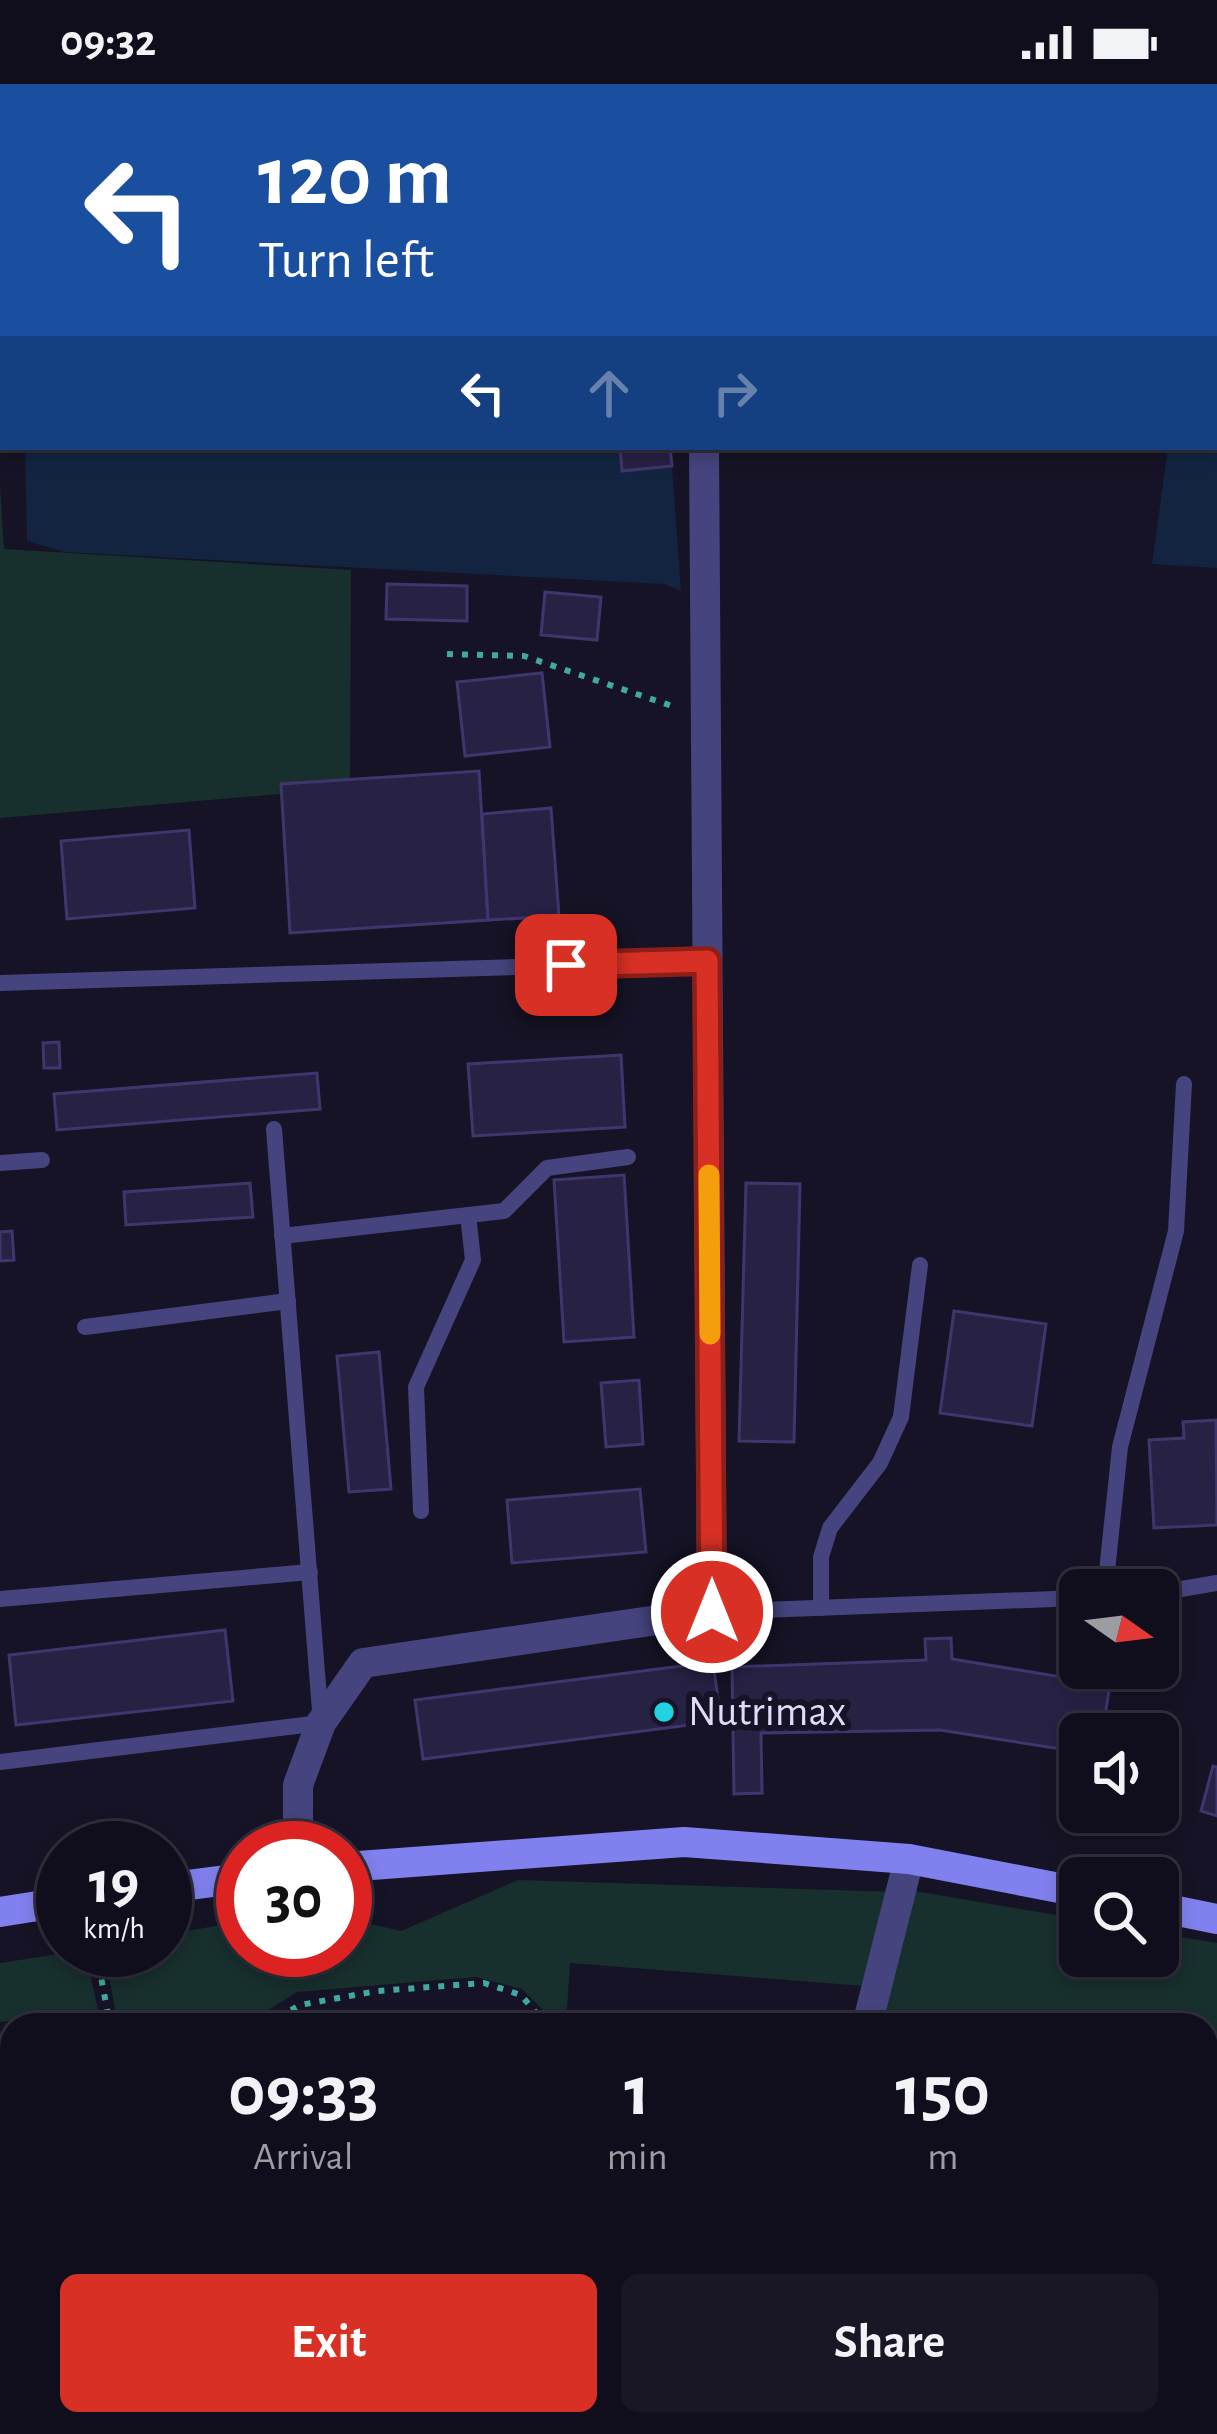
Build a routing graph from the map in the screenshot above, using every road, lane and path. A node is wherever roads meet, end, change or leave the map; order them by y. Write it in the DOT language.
graph roads {
  1 [pos="704,450"];
  2 [pos="447,654"];
  3 [pos="709,709"];
  4 [pos="707,961"];
  5 [pos="0,983"];
  6 [pos="1184,1084"];
  7 [pos="274,1129"];
  8 [pos="628,1157"];
  9 [pos="42,1160"];
  10 [pos="0,1163"];
  11 [pos="468,1215"];
  12 [pos="282,1236"];
  13 [pos="920,1265"];
  14 [pos="288,1301"];
  15 [pos="86,1327"];
  16 [pos="422,1511"];
  17 [pos="1107,1569"];
  18 [pos="310,1572"];
  19 [pos="1217,1583"];
  20 [pos="1179,1589"];
  21 [pos="0,1599"];
  22 [pos="1059,1599"];
  23 [pos="821,1608"];
  24 [pos="712,1612"];
  25 [pos="321,1723"];
  26 [pos="0,1762"];
  27 [pos="298,1821"];
  28 [pos="909,1859"];
  29 [pos="372,1865"];
  30 [pos="1059,1888"];
  31 [pos="36,1906"];
  32 [pos="1179,1911"];
  33 [pos="0,1912"];
  34 [pos="1217,1919"];
  35 [pos="101,1977"];
  36 [pos="108,2013"];
  37 [pos="287,2013"];
  38 [pos="536,2013"];
  39 [pos="870,2013"];
  1 -- 3 [label="street"];
  2 -- 3 [label="path"];
  3 -- 4 [label="street"];
  4 -- 5 [label="lane"];
  4 -- 24 [label="street"];
  6 -- 17 [label="lane"];
  7 -- 12 [label="lane"];
  8 -- 11 [label="lane"];
  9 -- 10 [label="lane"];
  11 -- 12 [label="lane"];
  11 -- 16 [label="lane"];
  12 -- 14 [label="lane"];
  13 -- 23 [label="lane"];
  14 -- 15 [label="lane"];
  14 -- 18 [label="lane"];
  18 -- 21 [label="lane"];
  18 -- 25 [label="lane"];
  19 -- 20 [label="lane"];
  22 -- 23 [label="lane"];
  23 -- 24 [label="lane"];
  24 -- 25 [label="street"];
  25 -- 26 [label="lane"];
  25 -- 27 [label="street"];
  28 -- 29 [label="main road"];
  28 -- 30 [label="main road"];
  28 -- 39 [label="street"];
  31 -- 33 [label="main road"];
  32 -- 34 [label="main road"];
  35 -- 36 [label="path"];
  37 -- 38 [label="path"];
}
